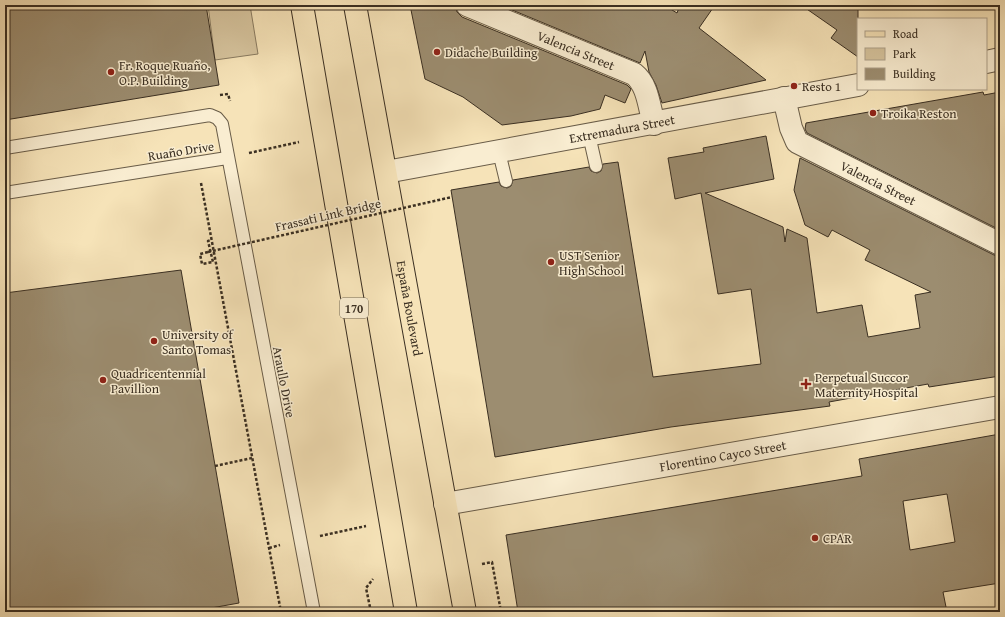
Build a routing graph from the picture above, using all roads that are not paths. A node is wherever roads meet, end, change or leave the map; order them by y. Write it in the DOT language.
graph roads {
  1 [pos="302,5"];
  2 [pos="355,5"];
  3 [pos="467,5"];
  4 [pos="1000,59"];
  5 [pos="987,62"];
  6 [pos="857,84"];
  7 [pos="784,98"];
  8 [pos="654,124"];
  9 [pos="589,135"];
  10 [pos="5,148"];
  11 [pos="499,152"];
  12 [pos="227,158"];
  13 [pos="596,166"];
  14 [pos="386,172"];
  15 [pos="506,181"];
  16 [pos="5,193"];
  17 [pos="1000,244"];
  18 [pos="1000,407"];
  19 [pos="446,504"];
  20 [pos="314,612"];
  21 [pos="406,612"];
  22 [pos="465,612"];
  1 -- 21 [label="main road, 170"];
  2 -- 14 [label="main road, España Boulevard"];
  3 -- 8 [label="street, Valencia Street"];
  4 -- 5 [label="street"];
  6 -- 7 [label="street, Extremadura Street"];
  7 -- 8 [label="street, Extremadura Street"];
  7 -- 17 [label="street, Valencia Street"];
  8 -- 9 [label="street, Extremadura Street"];
  9 -- 11 [label="street, Extremadura Street"];
  9 -- 13 [label="lane"];
  10 -- 12 [label="lane, Ruaño Drive"];
  11 -- 14 [label="street, Extremadura Street"];
  11 -- 15 [label="lane"];
  12 -- 16 [label="lane, Ruaño Drive"];
  12 -- 20 [label="lane, Araullo Drive"];
  14 -- 19 [label="main road, España Boulevard"];
  18 -- 19 [label="street, Florentino Cayco Street"];
  19 -- 22 [label="main road, España Boulevard"];
}
